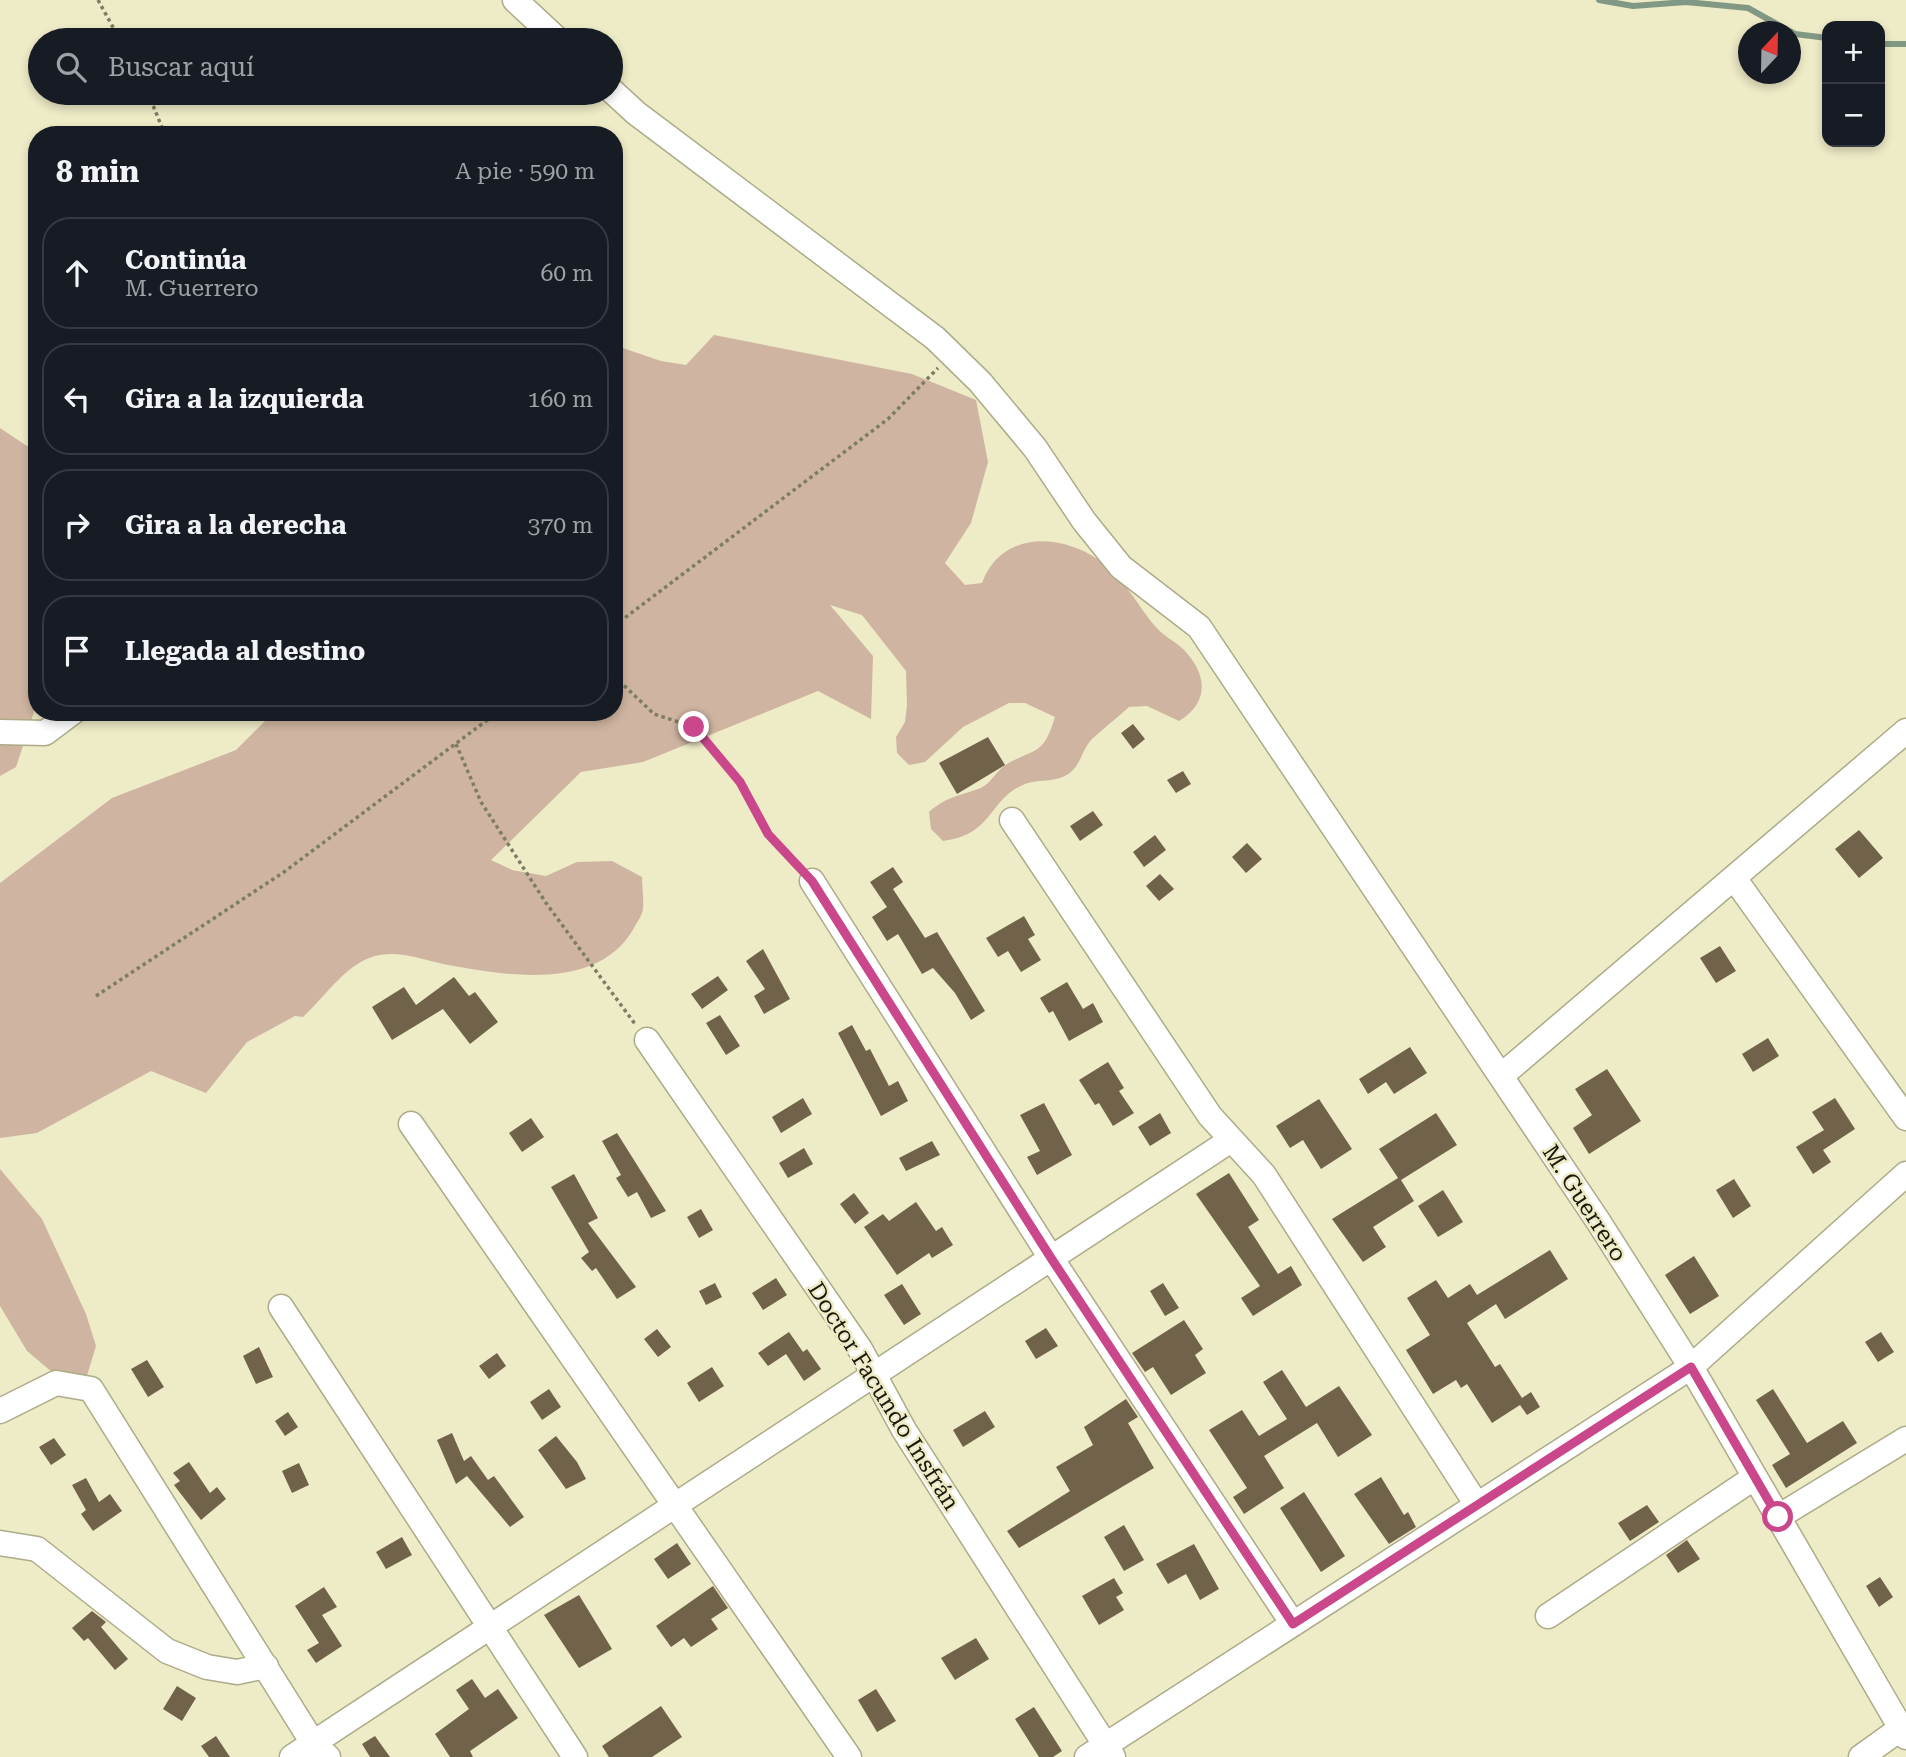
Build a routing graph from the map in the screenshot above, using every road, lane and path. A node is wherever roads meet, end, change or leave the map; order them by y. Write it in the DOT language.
graph roads {
  1 [pos="98,0"];
  2 [pos="515,0"];
  3 [pos="113,28"];
  4 [pos="545,28"];
  5 [pos="623,101"];
  6 [pos="153,105"];
  7 [pos="161,126"];
  8 [pos="950,353"];
  9 [pos="623,619"];
  10 [pos="623,685"];
  11 [pos="61,721"];
  12 [pos="486,721"];
  13 [pos="1906,731"];
  14 [pos="0,732"];
  15 [pos="456,744"];
  16 [pos="1012,820"];
  17 [pos="1734,878"];
  18 [pos="812,881"];
  19 [pos="96,996"];
  20 [pos="647,1041"];
  21 [pos="1501,1076"];
  22 [pos="1906,1118"];
  23 [pos="411,1124"];
  24 [pos="1231,1140"];
  25 [pos="1906,1174"];
  26 [pos="1051,1258"];
  27 [pos="281,1307"];
  28 [pos="1691,1367"];
  29 [pos="874,1375"];
  30 [pos="0,1411"];
  31 [pos="1906,1439"];
  32 [pos="1755,1477"];
  33 [pos="675,1506"];
  34 [pos="1477,1506"];
  35 [pos="1778,1517"];
  36 [pos="0,1543"];
  37 [pos="1548,1616"];
  38 [pos="1293,1624"];
  39 [pos="490,1627"];
  40 [pos="266,1667"];
  41 [pos="1903,1733"];
  42 [pos="321,1750"];
  43 [pos="1102,1753"];
  44 [pos="292,1757"];
  45 [pos="575,1757"];
  46 [pos="849,1757"];
  47 [pos="1861,1757"];
  1 -- 3 [label="path"];
  2 -- 4 [label="street"];
  5 -- 8 [label="street, M. Guerrero"];
  6 -- 7 [label="path"];
  8 -- 9 [label="path"];
  8 -- 21 [label="street, M. Guerrero"];
  10 -- 18 [label="path"];
  11 -- 14 [label="street"];
  12 -- 15 [label="path"];
  13 -- 17 [label="street"];
  15 -- 19 [label="path"];
  15 -- 20 [label="path"];
  16 -- 24 [label="street"];
  17 -- 21 [label="street"];
  17 -- 22 [label="street"];
  18 -- 26 [label="street"];
  20 -- 29 [label="street, Doctor Facundo Insfrán"];
  21 -- 28 [label="street, M. Guerrero"];
  23 -- 33 [label="street"];
  24 -- 26 [label="street"];
  24 -- 34 [label="street"];
  25 -- 28 [label="street"];
  26 -- 29 [label="street"];
  26 -- 38 [label="street"];
  27 -- 39 [label="street"];
  28 -- 32 [label="street, M. Guerrero"];
  28 -- 34 [label="street"];
  29 -- 33 [label="street"];
  29 -- 43 [label="street, Doctor Facundo Insfrán"];
  30 -- 40 [label="street"];
  31 -- 35 [label="street"];
  32 -- 35 [label="street, M. Guerrero"];
  32 -- 37 [label="street"];
  33 -- 39 [label="street"];
  33 -- 46 [label="street"];
  34 -- 38 [label="street"];
  35 -- 41 [label="street, M. Guerrero"];
  36 -- 40 [label="street"];
  38 -- 43 [label="street"];
  39 -- 42 [label="street"];
  39 -- 45 [label="street"];
  40 -- 42 [label="street"];
  41 -- 47 [label="street"];
  42 -- 44 [label="street"];
}
